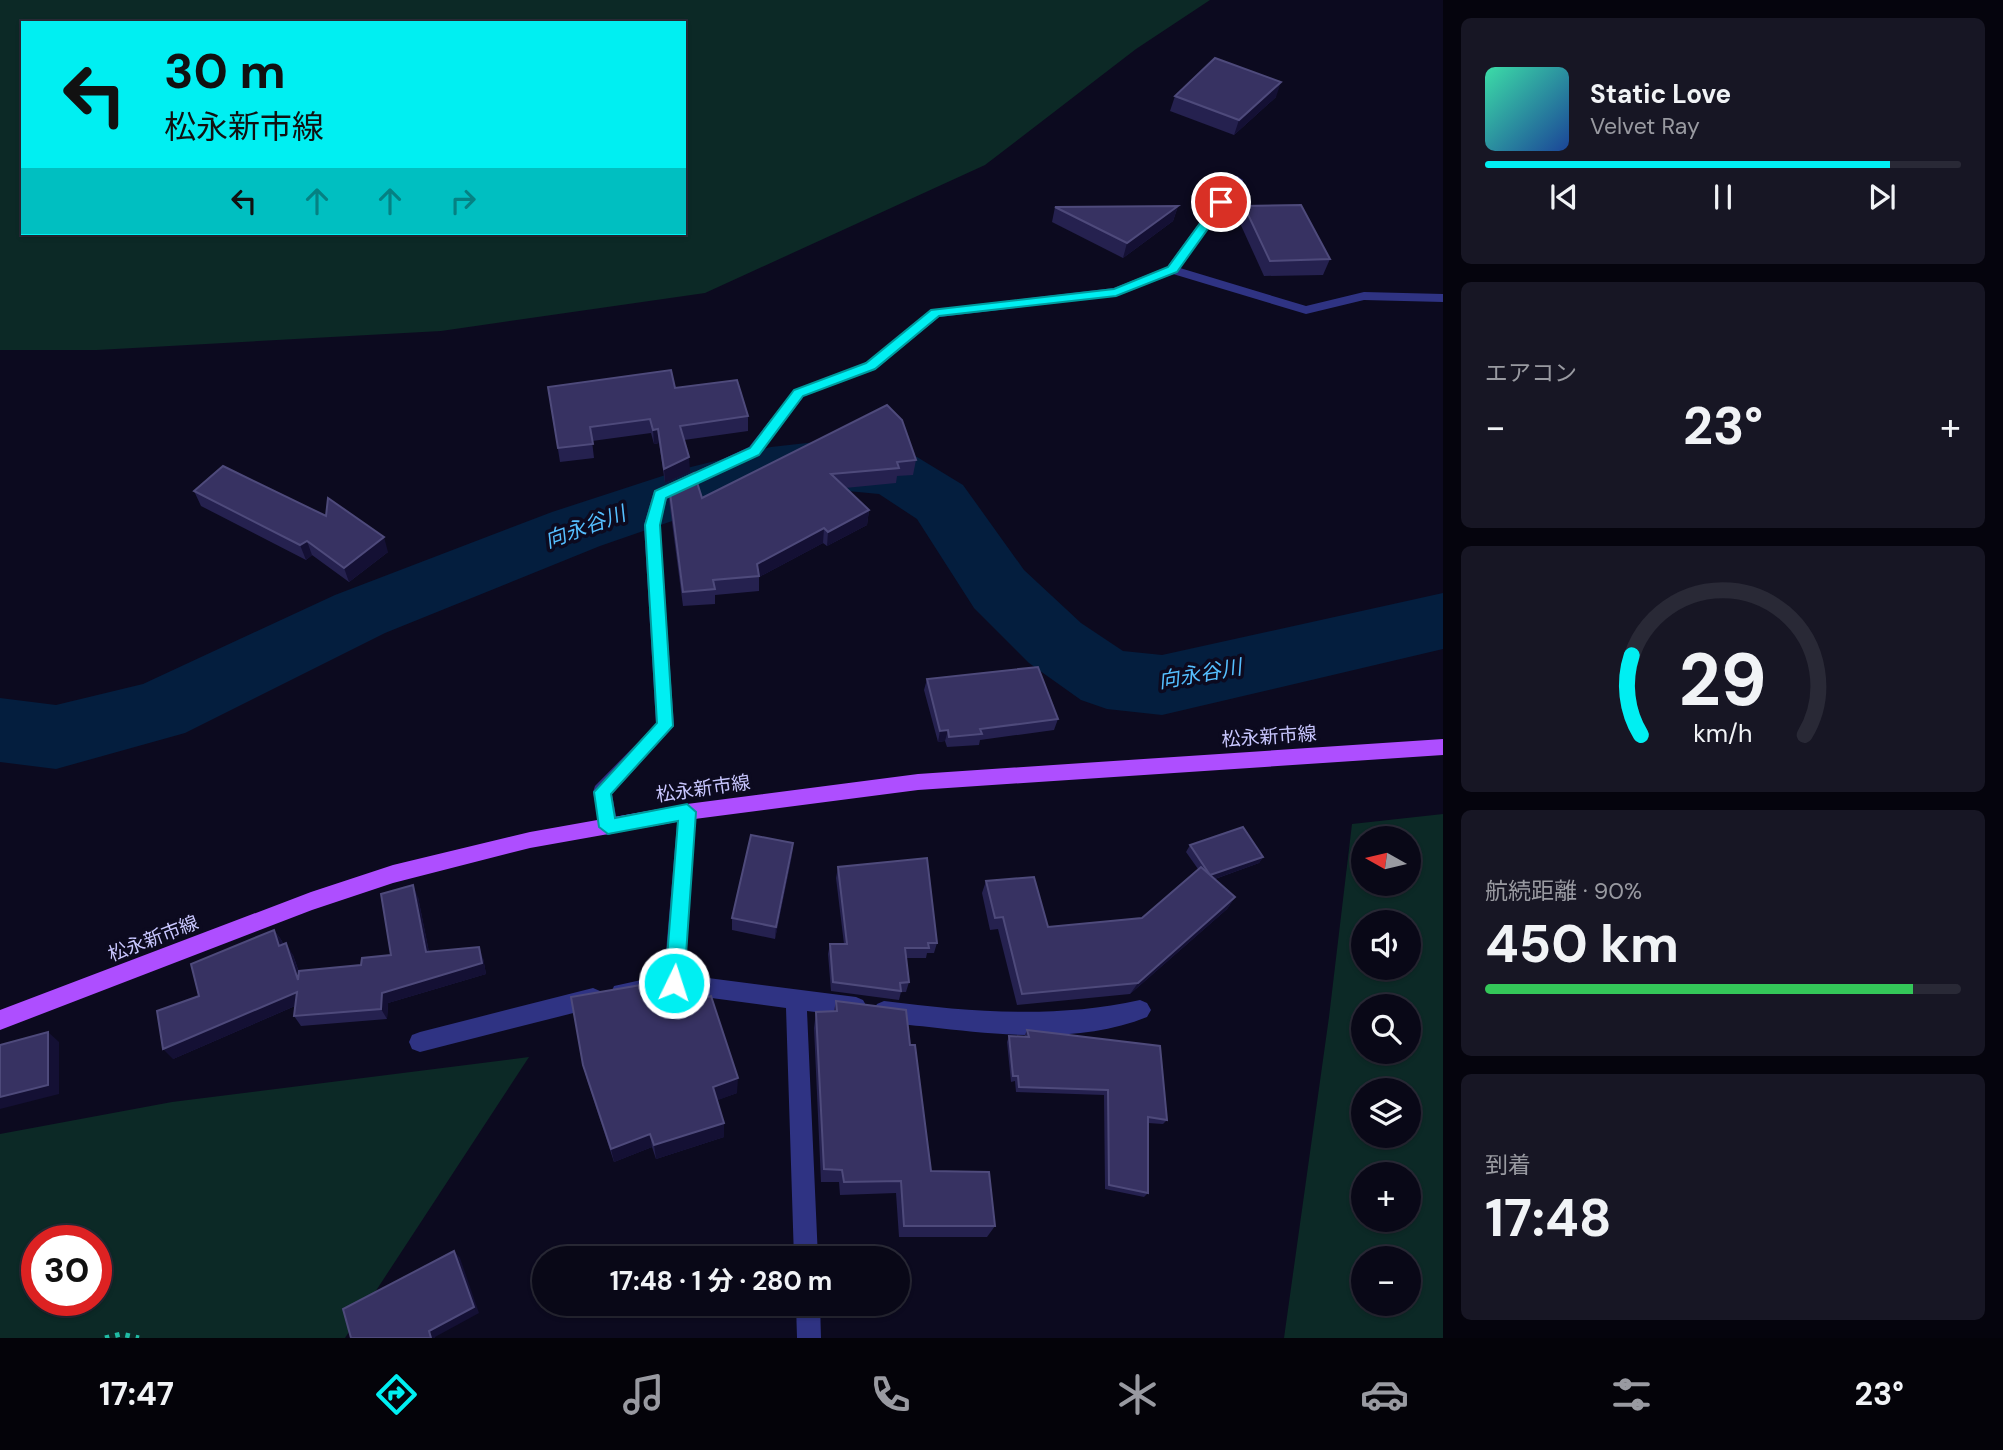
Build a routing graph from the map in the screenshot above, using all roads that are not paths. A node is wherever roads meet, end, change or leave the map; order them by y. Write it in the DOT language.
graph roads {
  1 [pos="1237,180"];
  2 [pos="1172,270"];
  3 [pos="1443,298"];
  4 [pos="1443,747"];
  5 [pos="687,812"];
  6 [pos="608,827"];
  7 [pos="674,983"];
  8 [pos="796,998"];
  9 [pos="1140,1010"];
  10 [pos="0,1020"];
  11 [pos="420,1042"];
  12 [pos="806,1246"];
  13 [pos="808,1316"];
  14 [pos="809,1338"];
  1 -- 2 [label="street"];
  2 -- 3 [label="street"];
  2 -- 6 [label="street"];
  4 -- 5 [label="main road, 松永新市線"];
  5 -- 6 [label="main road, 松永新市線"];
  5 -- 7 [label="street"];
  6 -- 10 [label="main road, 松永新市線"];
  7 -- 8 [label="street"];
  7 -- 11 [label="street"];
  8 -- 9 [label="street"];
  8 -- 12 [label="street"];
  13 -- 14 [label="street"];
}
